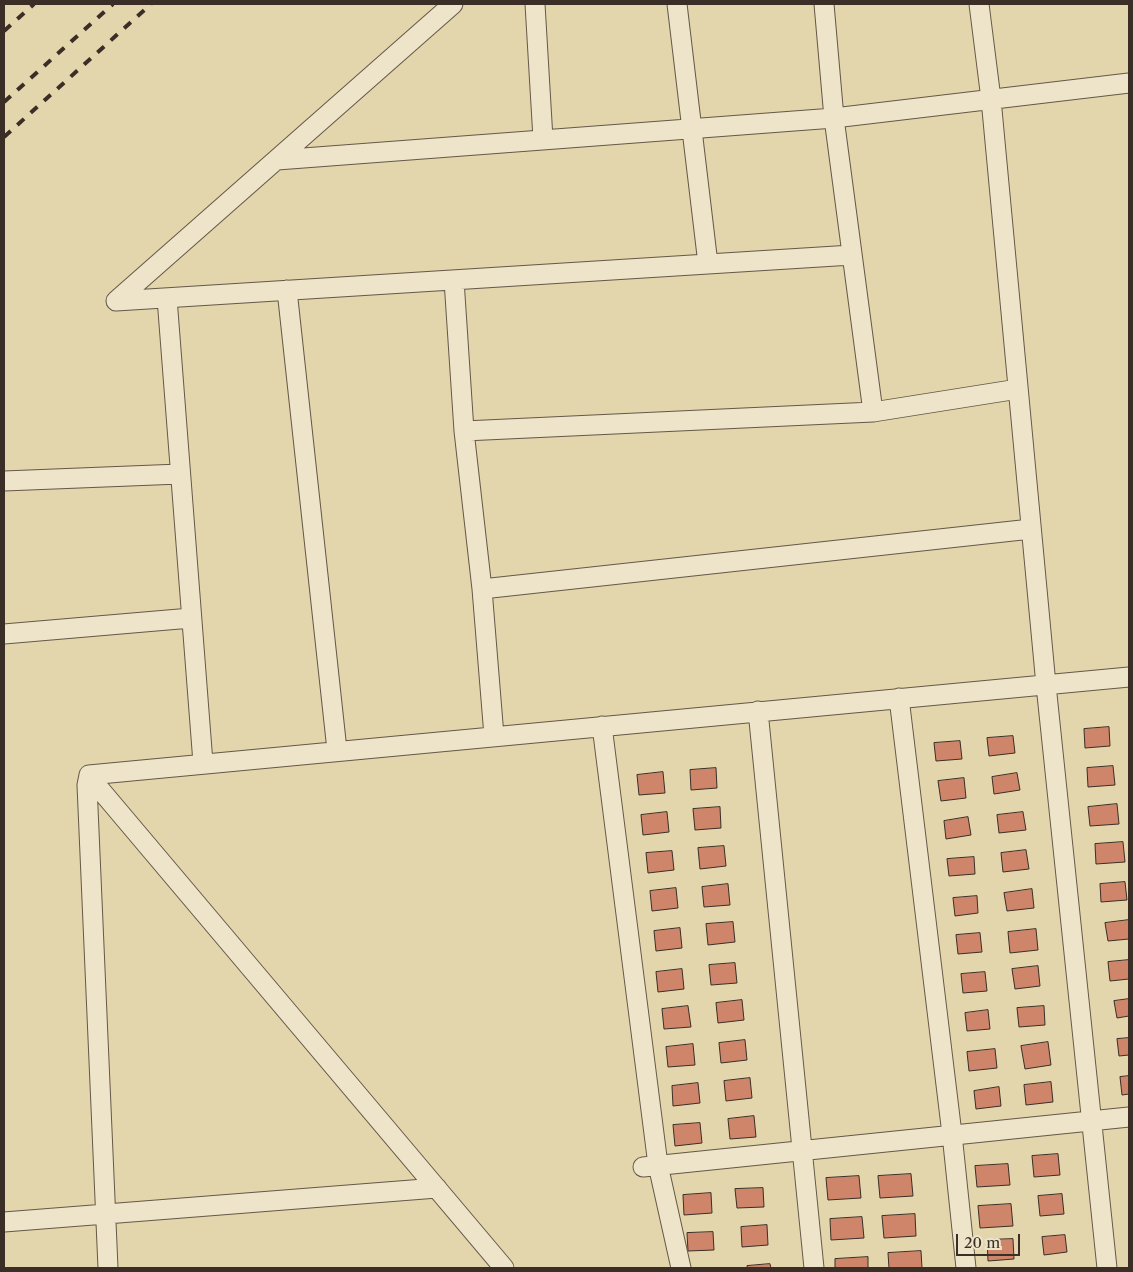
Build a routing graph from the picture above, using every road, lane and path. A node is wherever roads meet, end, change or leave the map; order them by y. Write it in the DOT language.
graph roads {
  1 [pos="454,4"];
  2 [pos="535,4"];
  3 [pos="677,4"];
  4 [pos="824,4"];
  5 [pos="979,4"];
  6 [pos="1129,83"];
  7 [pos="991,99"];
  8 [pos="834,118"];
  9 [pos="693,128"];
  10 [pos="543,140"];
  11 [pos="277,160"];
  12 [pos="852,255"];
  13 [pos="708,264"];
  14 [pos="454,280"];
  15 [pos="287,290"];
  16 [pos="166,298"];
  17 [pos="1018,389"];
  18 [pos="873,412"];
  19 [pos="464,431"];
  20 [pos="180,474"];
  21 [pos="4,481"];
  22 [pos="1031,529"];
  23 [pos="482,589"];
  24 [pos="191,618"];
  25 [pos="4,634"];
  26 [pos="1129,677"];
  27 [pos="1046,685"];
  28 [pos="899,698"];
  29 [pos="758,712"];
  30 [pos="602,726"];
  31 [pos="494,736"];
  32 [pos="336,750"];
  33 [pos="203,763"];
  34 [pos="86,785"];
  35 [pos="1129,1117"];
  36 [pos="1091,1119"];
  37 [pos="952,1134"];
  38 [pos="802,1150"];
  39 [pos="651,1166"];
  40 [pos="437,1188"];
  41 [pos="106,1214"];
  42 [pos="4,1222"];
  43 [pos="108,1268"];
  44 [pos="504,1268"];
  45 [pos="681,1268"];
  46 [pos="814,1268"];
  47 [pos="966,1268"];
  48 [pos="1107,1268"];
  1 -- 11 [label="street"];
  2 -- 10 [label="street"];
  3 -- 9 [label="street"];
  4 -- 8 [label="street"];
  5 -- 7 [label="street"];
  6 -- 7 [label="street"];
  7 -- 8 [label="street"];
  7 -- 17 [label="street"];
  8 -- 9 [label="street"];
  8 -- 12 [label="street"];
  9 -- 10 [label="street"];
  9 -- 13 [label="street"];
  10 -- 11 [label="street"];
  11 -- 16 [label="street"];
  12 -- 13 [label="street"];
  12 -- 18 [label="street"];
  13 -- 14 [label="street"];
  14 -- 15 [label="street"];
  14 -- 19 [label="street"];
  15 -- 16 [label="street"];
  15 -- 32 [label="street"];
  16 -- 20 [label="street"];
  17 -- 18 [label="street"];
  17 -- 22 [label="street"];
  18 -- 19 [label="street"];
  19 -- 23 [label="street"];
  20 -- 21 [label="street"];
  20 -- 24 [label="street"];
  22 -- 23 [label="street"];
  22 -- 27 [label="street"];
  23 -- 31 [label="street"];
  24 -- 25 [label="street"];
  24 -- 33 [label="street"];
  26 -- 27 [label="street"];
  27 -- 28 [label="street"];
  27 -- 36 [label="street"];
  28 -- 29 [label="street"];
  28 -- 37 [label="street"];
  29 -- 30 [label="street"];
  29 -- 38 [label="street"];
  30 -- 31 [label="street"];
  30 -- 39 [label="street"];
  31 -- 32 [label="street"];
  32 -- 33 [label="street"];
  33 -- 34 [label="street"];
  34 -- 40 [label="street"];
  34 -- 41 [label="street"];
  35 -- 36 [label="street"];
  36 -- 37 [label="street"];
  36 -- 48 [label="street"];
  37 -- 38 [label="street"];
  37 -- 47 [label="street"];
  38 -- 39 [label="street"];
  38 -- 46 [label="street"];
  39 -- 45 [label="street"];
  40 -- 41 [label="street"];
  40 -- 44 [label="street"];
  41 -- 42 [label="street"];
  41 -- 43 [label="street"];
}
